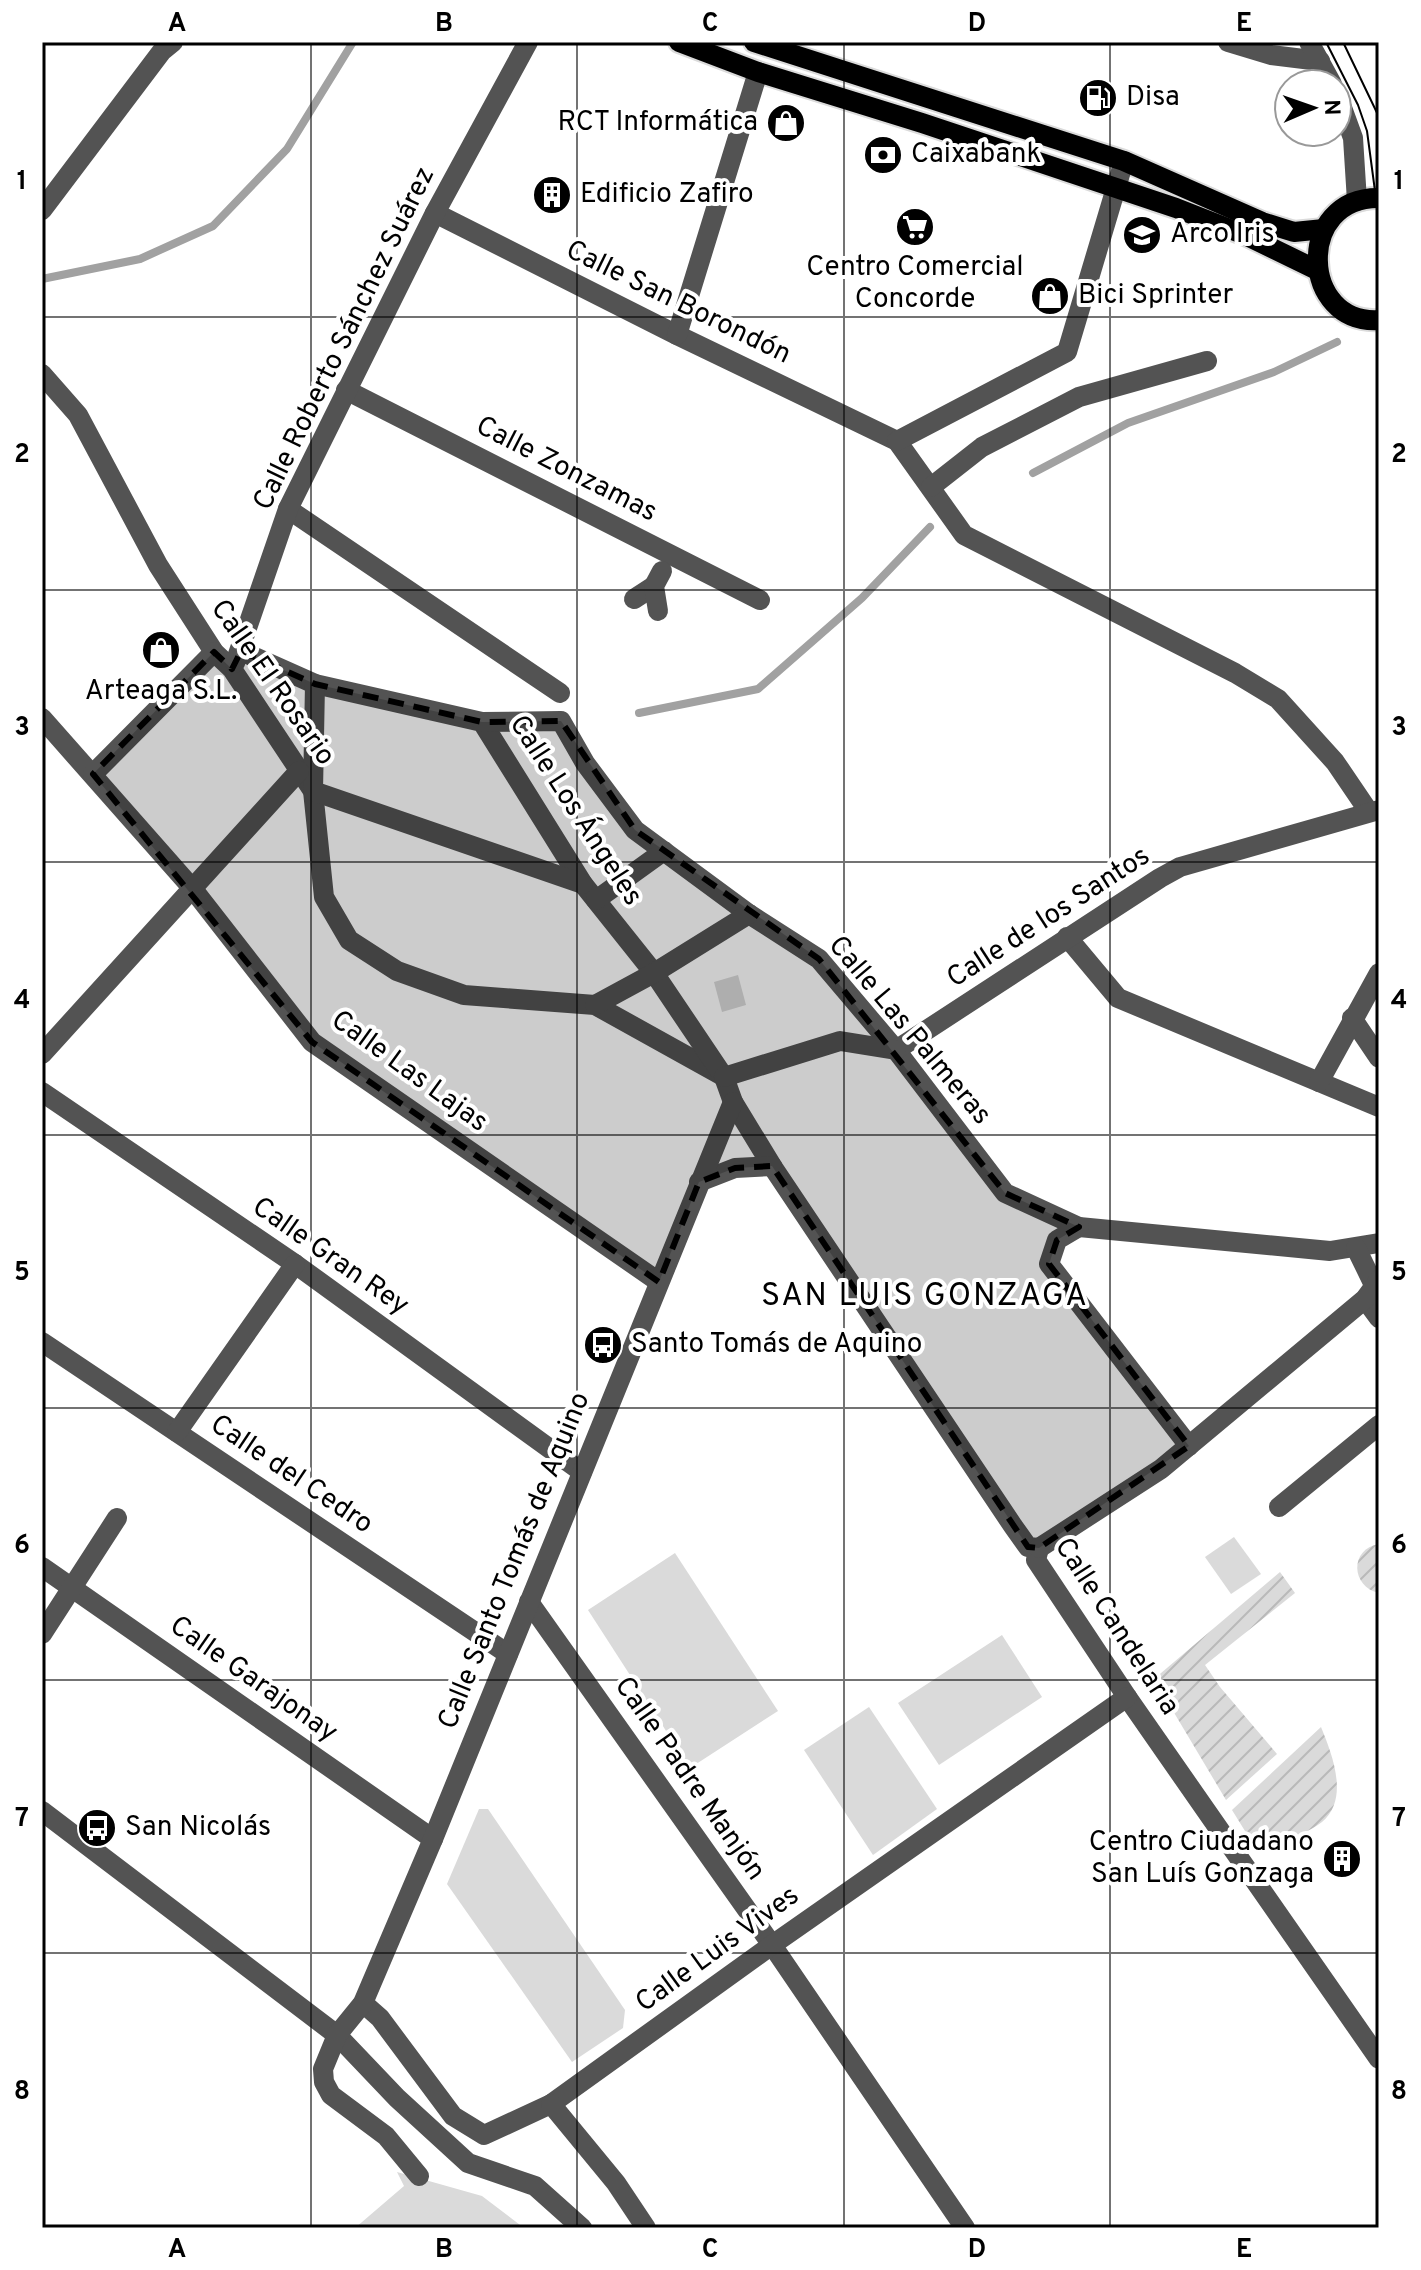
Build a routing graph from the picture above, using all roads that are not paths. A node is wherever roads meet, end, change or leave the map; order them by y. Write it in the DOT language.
graph roads {
  1 [pos="528,42"];
  2 [pos="679,42"];
  3 [pos="754,42"];
  4 [pos="1228,42"];
  5 [pos="1309,42"];
  6 [pos="162,45"];
  7 [pos="1320,61"];
  8 [pos="1324,68"];
  9 [pos="758,72"];
  10 [pos="1353,138"];
  11 [pos="1124,161"];
  12 [pos="1115,188"];
  13 [pos="1379,198"];
  14 [pos="1357,201"];
  15 [pos="42,210"];
  16 [pos="435,213"];
  17 [pos="1324,229"];
  18 [pos="1317,270"];
  19 [pos="1379,320"];
  20 [pos="677,335"];
  21 [pos="1207,361"];
  22 [pos="42,374"];
  23 [pos="346,390"];
  24 [pos="897,441"];
  25 [pos="931,487"];
  26 [pos="288,509"];
  27 [pos="634,599"];
  28 [pos="760,600"];
  29 [pos="658,611"];
  30 [pos="214,652"];
  31 [pos="236,660"];
  32 [pos="315,684"];
  33 [pos="560,693"];
  34 [pos="42,718"];
  35 [pos="482,722"];
  36 [pos="299,771"];
  37 [pos="93,774"];
  38 [pos="313,791"];
  39 [pos="1374,811"];
  40 [pos="664,851"];
  41 [pos="192,888"];
  42 [pos="590,892"];
  43 [pos="749,914"];
  44 [pos="1067,937"];
  45 [pos="654,973"];
  46 [pos="1379,973"];
  47 [pos="595,1005"];
  48 [pos="1352,1018"];
  49 [pos="896,1050"];
  50 [pos="42,1054"];
  51 [pos="1379,1058"];
  52 [pos="724,1077"];
  53 [pos="1319,1082"];
  54 [pos="42,1092"];
  55 [pos="733,1102"];
  56 [pos="1379,1107"];
  57 [pos="772,1166"];
  58 [pos="699,1182"];
  59 [pos="1079,1227"];
  60 [pos="1379,1243"];
  61 [pos="1356,1248"];
  62 [pos="295,1264"];
  63 [pos="659,1282"];
  64 [pos="1373,1289"];
  65 [pos="1379,1318"];
  66 [pos="42,1342"];
  67 [pos="1379,1425"];
  68 [pos="177,1432"];
  69 [pos="1189,1446"];
  70 [pos="582,1472"];
  71 [pos="1279,1507"];
  72 [pos="117,1518"];
  73 [pos="1039,1548"];
  74 [pos="42,1567"];
  75 [pos="73,1588"];
  76 [pos="529,1602"];
  77 [pos="42,1634"];
  78 [pos="508,1654"];
  79 [pos="1127,1697"];
  80 [pos="42,1811"];
  81 [pos="433,1839"];
  82 [pos="772,1945"];
  83 [pos="363,2003"];
  84 [pos="337,2035"];
  85 [pos="1379,2059"];
  86 [pos="551,2104"];
  87 [pos="419,2176"];
  88 [pos="582,2228"];
  89 [pos="646,2228"];
  90 [pos="965,2228"];
  1 -- 16 [label="street, Calle Roberto Sánchez Suárez"];
  2 -- 9 [label="main road"];
  3 -- 11 [label="main road"];
  4 -- 7 [label="street"];
  5 -- 7 [label="street"];
  6 -- 15 [label="street"];
  7 -- 8 [label="street"];
  9 -- 12 [label="main road"];
  9 -- 20 [label="street"];
  10 -- 14 [label="street"];
  11 -- 12 [label="street"];
  11 -- 17 [label="main road"];
  12 -- 18 [label="main road"];
  12 -- 24 [label="street"];
  13 -- 14 [label="main road"];
  14 -- 17 [label="main road"];
  16 -- 20 [label="street, Calle San Borondón"];
  16 -- 23 [label="street, Calle Roberto Sánchez Suárez"];
  17 -- 18 [label="main road"];
  18 -- 19 [label="main road"];
  20 -- 24 [label="street, Calle San Borondón"];
  21 -- 25 [label="street"];
  22 -- 30 [label="street, Calle El Rosario"];
  23 -- 26 [label="street, Calle Roberto Sánchez Suárez"];
  23 -- 28 [label="street, Calle Zonzamas"];
  24 -- 25 [label="street"];
  25 -- 39 [label="street"];
  26 -- 31 [label="street, Calle Roberto Sánchez Suárez"];
  26 -- 33 [label="street"];
  27 -- 29 [label="street"];
  30 -- 31 [label="street, Calle El Rosario"];
  30 -- 37 [label="street"];
  31 -- 32 [label="street, Calle Los Ángeles"];
  31 -- 36 [label="street, Calle El Rosario"];
  32 -- 35 [label="street, Calle Los Ángeles"];
  32 -- 38 [label="street"];
  34 -- 37 [label="street, Calle Las Lajas"];
  35 -- 40 [label="street, Calle Las Palmeras"];
  35 -- 42 [label="street, Calle Los Ángeles"];
  36 -- 38 [label="street, Calle El Rosario"];
  36 -- 41 [label="street"];
  37 -- 41 [label="street, Calle Las Lajas"];
  38 -- 42 [label="street"];
  38 -- 47 [label="street, Calle El Rosario"];
  39 -- 44 [label="street, Calle de los Santos"];
  40 -- 42 [label="street"];
  40 -- 43 [label="street, Calle Las Palmeras"];
  41 -- 50 [label="street"];
  41 -- 63 [label="street, Calle Las Lajas"];
  42 -- 45 [label="street, Calle Los Ángeles"];
  43 -- 45 [label="street"];
  43 -- 49 [label="street, Calle Las Palmeras"];
  44 -- 49 [label="street, Calle de los Santos"];
  44 -- 53 [label="street"];
  45 -- 47 [label="street"];
  45 -- 52 [label="street, Calle Los Ángeles"];
  46 -- 48 [label="street"];
  47 -- 52 [label="street, Calle El Rosario"];
  48 -- 51 [label="street"];
  48 -- 53 [label="street"];
  49 -- 52 [label="street"];
  49 -- 59 [label="street, Calle Las Palmeras"];
  52 -- 55 [label="street, Calle Los Ángeles"];
  53 -- 56 [label="street"];
  54 -- 62 [label="street, Calle Gran Rey"];
  55 -- 57 [label="street, Calle Candelaria"];
  55 -- 58 [label="street, Calle Santo Tomás de Aquino"];
  57 -- 58 [label="street"];
  57 -- 73 [label="street, Calle Candelaria"];
  58 -- 63 [label="street, Calle Santo Tomás de Aquino"];
  59 -- 61 [label="street, Calle Las Palmeras"];
  59 -- 69 [label="street"];
  60 -- 61 [label="street, Calle Las Palmeras"];
  61 -- 64 [label="street"];
  62 -- 68 [label="street"];
  62 -- 70 [label="street, Calle Gran Rey"];
  63 -- 70 [label="street, Calle Santo Tomás de Aquino"];
  64 -- 65 [label="street"];
  64 -- 69 [label="street"];
  66 -- 68 [label="street, Calle del Cedro"];
  67 -- 71 [label="street"];
  68 -- 78 [label="street, Calle del Cedro"];
  69 -- 73 [label="street"];
  70 -- 76 [label="street, Calle Santo Tomás de Aquino"];
  72 -- 75 [label="street"];
  73 -- 79 [label="street, Calle Candelaria"];
  74 -- 75 [label="street, Calle Garajonay"];
  75 -- 77 [label="street"];
  75 -- 81 [label="street, Calle Garajonay"];
  76 -- 78 [label="street, Calle Santo Tomás de Aquino"];
  76 -- 82 [label="street, Calle Padre Manjón"];
  78 -- 81 [label="street, Calle Santo Tomás de Aquino"];
  79 -- 82 [label="street, Calle Luis Vives"];
  79 -- 85 [label="street, Calle Candelaria"];
  80 -- 84 [label="street"];
  81 -- 83 [label="street, Calle Santo Tomás de Aquino"];
  82 -- 86 [label="street, Calle Luis Vives"];
  82 -- 90 [label="street, Calle Padre Manjón"];
  83 -- 84 [label="street, Calle Santo Tomás de Aquino"];
  83 -- 86 [label="street, Calle Luis Vives"];
  84 -- 87 [label="street, Calle Santo Tomás de Aquino"];
  84 -- 88 [label="street"];
  86 -- 89 [label="street"];
}
